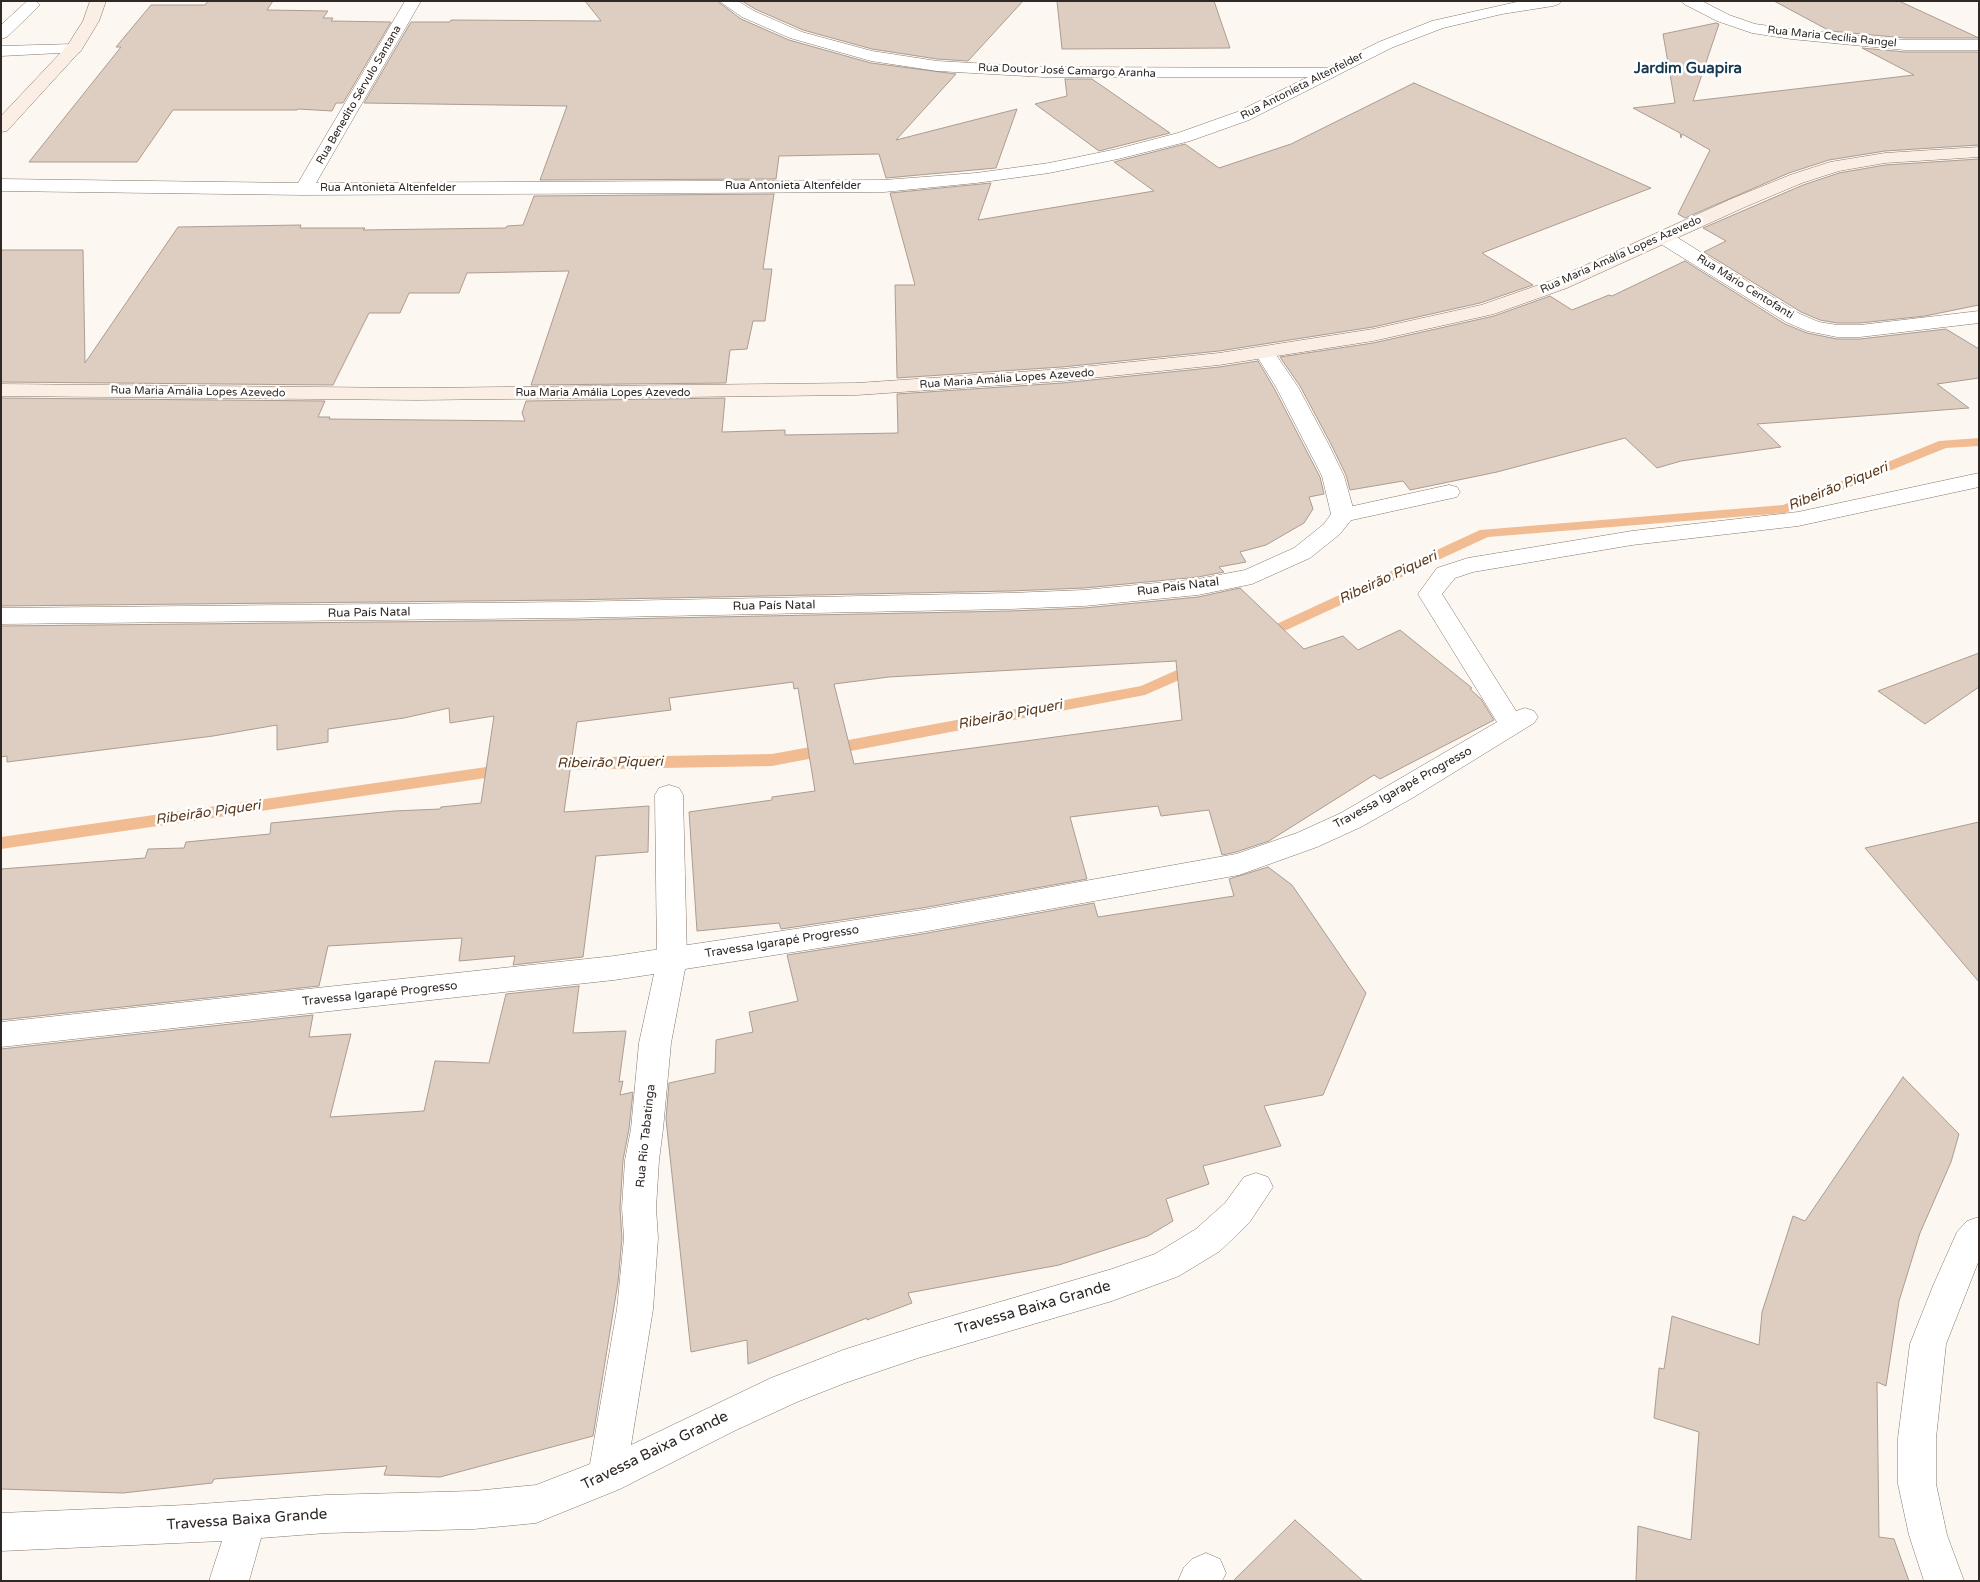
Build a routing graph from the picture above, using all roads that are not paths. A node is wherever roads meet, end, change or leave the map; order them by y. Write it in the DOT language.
graph roads {
  1 [pos="98,1"];
  2 [pos="413,1"];
  3 [pos="728,1"];
  4 [pos="1553,1"];
  5 [pos="1690,1"];
  6 [pos="32,5"];
  7 [pos="1,34"];
  8 [pos="1979,45"];
  9 [pos="74,49"];
  10 [pos="1,51"];
  11 [pos="1328,72"];
  12 [pos="1,127"];
  13 [pos="1979,152"];
  14 [pos="1,185"];
  15 [pos="304,188"];
  16 [pos="1663,237"];
  17 [pos="1979,317"];
  18 [pos="1265,353"];
  19 [pos="1,390"];
  20 [pos="1979,480"];
  21 [pos="1449,492"];
  22 [pos="1343,515"];
  23 [pos="1,616"];
  24 [pos="669,794"];
  25 [pos="672,959"];
  26 [pos="1,1035"];
  27 [pos="1256,1187"];
  28 [pos="1979,1232"];
  29 [pos="607,1476"];
  30 [pos="247,1520"];
  31 [pos="1,1532"];
  32 [pos="230,1581"];
  33 [pos="1944,1581"];
  1 -- 9 [label="main road"];
  2 -- 15 [label="street, Rua Benedito Sérvulo Santana"];
  3 -- 11 [label="street, Rua Doutor José Camargo Aranha"];
  4 -- 11 [label="street, Rua Antonieta Altenfelder"];
  5 -- 8 [label="street, Rua Maria Cecília Rangel"];
  6 -- 7 [label="street"];
  9 -- 10 [label="street"];
  9 -- 12 [label="main road"];
  11 -- 15 [label="street, Rua Antonieta Altenfelder"];
  13 -- 16 [label="main road, Rua Maria Amália Lopes Azevedo"];
  14 -- 15 [label="street, Rua Antonieta Altenfelder"];
  16 -- 17 [label="street, Rua Mário Centofanti"];
  16 -- 18 [label="main road, Rua Maria Amália Lopes Azevedo"];
  18 -- 19 [label="main road, Rua Maria Amália Lopes Azevedo"];
  18 -- 22 [label="street"];
  20 -- 25 [label="street, Travessa Igarapé Progresso"];
  21 -- 22 [label="street"];
  22 -- 23 [label="street, Rua País Natal"];
  24 -- 25 [label="street, Rua Rio Tabatinga"];
  25 -- 26 [label="street, Travessa Igarapé Progresso"];
  25 -- 29 [label="street, Rua Rio Tabatinga"];
  27 -- 29 [label="street, Travessa Baixa Grande"];
  28 -- 33 [label="street"];
  29 -- 30 [label="street, Travessa Baixa Grande"];
  30 -- 31 [label="street, Travessa Baixa Grande"];
  30 -- 32 [label="street"];
}
